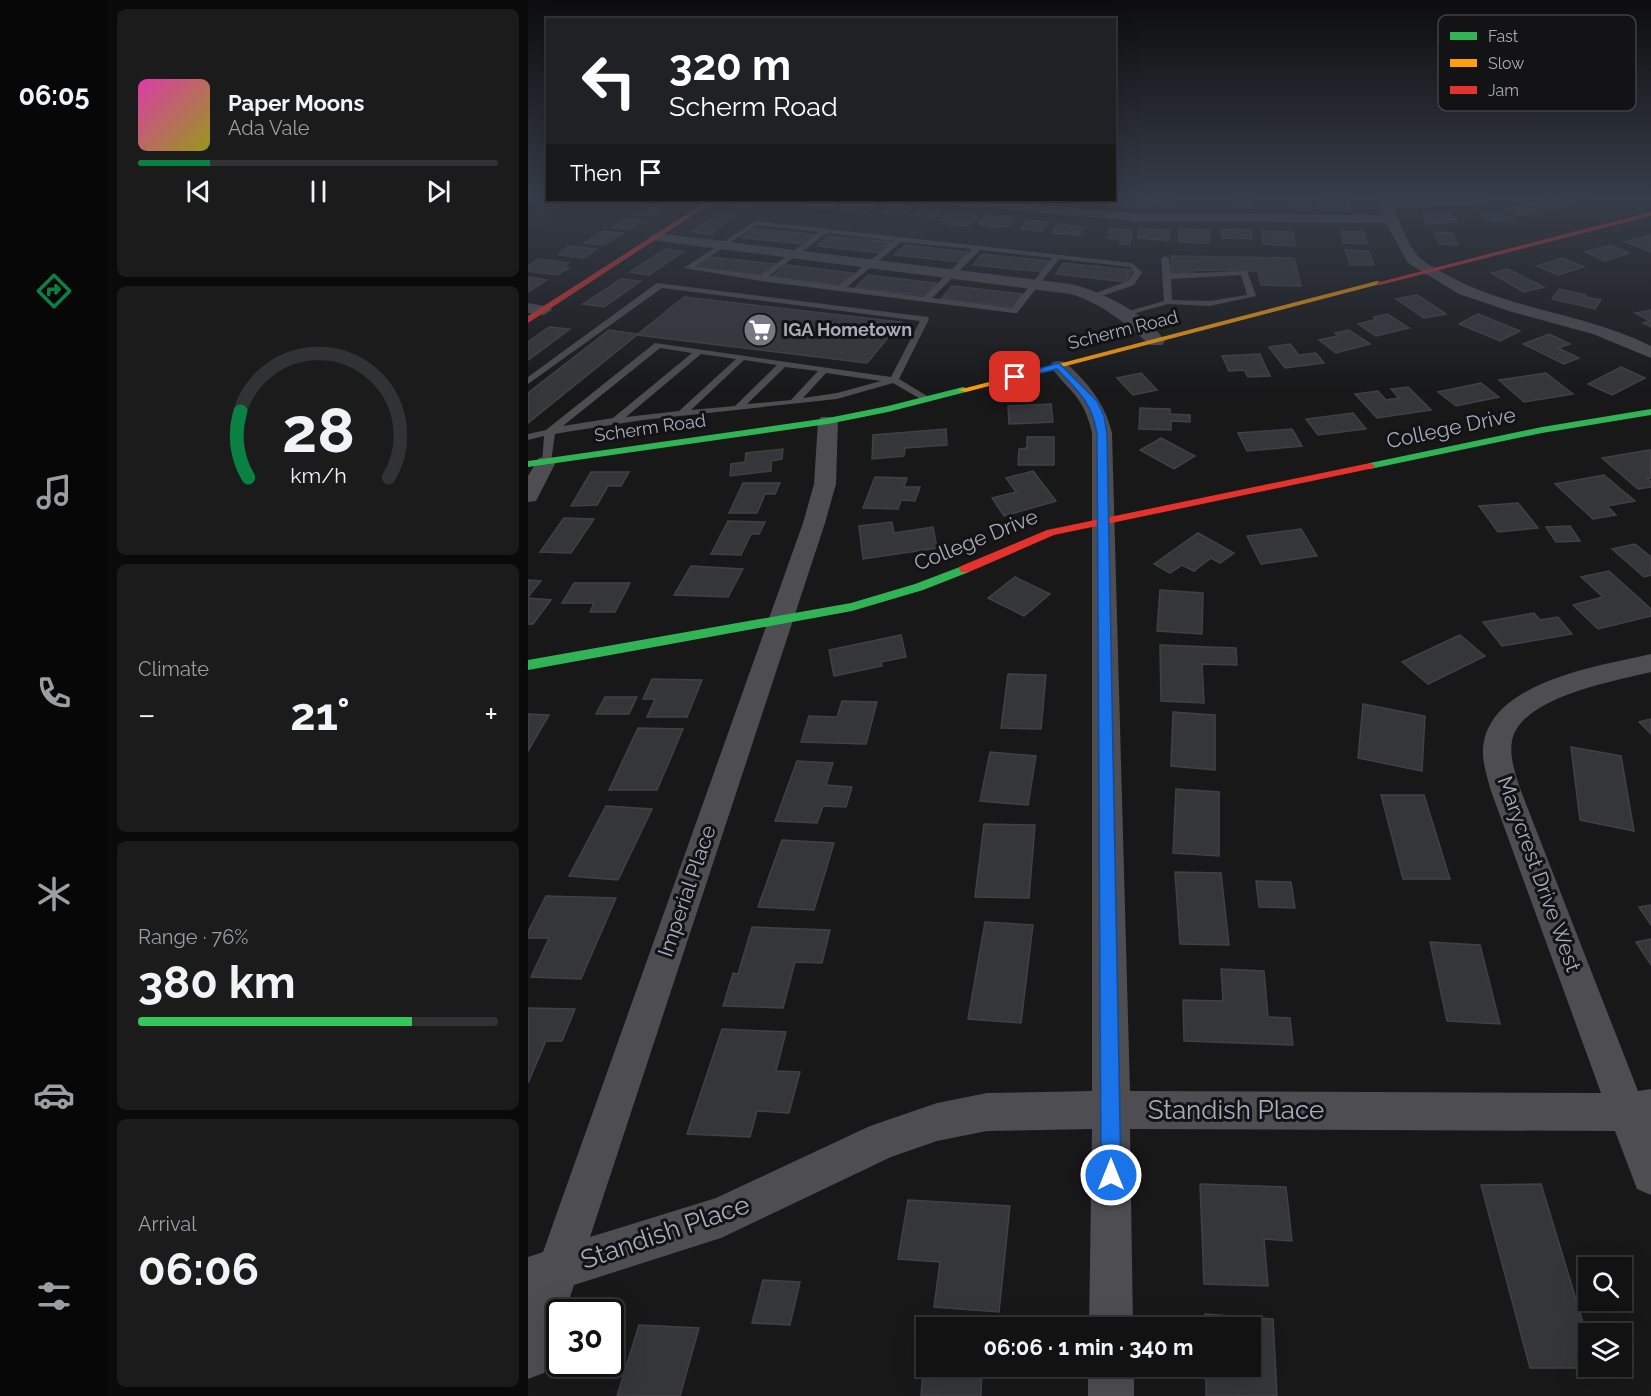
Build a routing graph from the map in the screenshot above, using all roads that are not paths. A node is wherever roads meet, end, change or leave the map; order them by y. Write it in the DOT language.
graph roads {
  1 [pos="612,263"];
  2 [pos="695,263"];
  3 [pos="781,263"];
  4 [pos="866,263"];
  5 [pos="964,263"];
  6 [pos="1053,263"];
  7 [pos="1108,263"];
  8 [pos="1165,263"];
  9 [pos="1418,263"];
  10 [pos="1460,263"];
  11 [pos="873,264"];
  12 [pos="1429,271"];
  13 [pos="954,274"];
  14 [pos="1167,276"];
  15 [pos="761,279"];
  16 [pos="1038,285"];
  17 [pos="840,289"];
  18 [pos="1096,296"];
  19 [pos="926,300"];
  20 [pos="1168,302"];
  21 [pos="536,309"];
  22 [pos="1125,315"];
  23 [pos="528,320"];
  24 [pos="1156,341"];
  25 [pos="699,351"];
  26 [pos="1651,353"];
  27 [pos="742,358"];
  28 [pos="783,364"];
  29 [pos="1059,366"];
  30 [pos="824,370"];
  31 [pos="894,380"];
  32 [pos="528,381"];
  33 [pos="927,399"];
  34 [pos="795,401"];
  35 [pos="739,407"];
  36 [pos="1651,412"];
  37 [pos="680,415"];
  38 [pos="828,421"];
  39 [pos="613,423"];
  40 [pos="550,432"];
  41 [pos="528,438"];
  42 [pos="537,463"];
  43 [pos="528,496"];
  44 [pos="1104,521"];
  45 [pos="778,621"];
  46 [pos="1651,663"];
  47 [pos="528,665"];
  48 [pos="1111,1110"];
  49 [pos="1639,1110"];
  50 [pos="1651,1175"];
  51 [pos="543,1274"];
  52 [pos="1111,1317"];
  53 [pos="528,1357"];
  54 [pos="1111,1377"];
  55 [pos="1111,1396"];
  1 -- 21 [label="street"];
  2 -- 15 [label="lane"];
  3 -- 15 [label="lane"];
  4 -- 11 [label="street"];
  5 -- 13 [label="lane"];
  6 -- 16 [label="lane"];
  7 -- 18 [label="lane"];
  8 -- 14 [label="lane"];
  9 -- 12 [label="street"];
  10 -- 12 [label="street, Scherm Road"];
  11 -- 13 [label="street"];
  11 -- 17 [label="lane"];
  12 -- 24 [label="street, Scherm Road"];
  12 -- 26 [label="street"];
  13 -- 16 [label="street"];
  13 -- 19 [label="lane"];
  14 -- 20 [label="lane"];
  14 -- 20 [label="lane"];
  15 -- 17 [label="lane"];
  16 -- 18 [label="street"];
  16 -- 19 [label="lane"];
  17 -- 19 [label="lane"];
  18 -- 22 [label="street"];
  20 -- 22 [label="lane"];
  21 -- 23 [label="street"];
  22 -- 24 [label="street"];
  24 -- 29 [label="street, Scherm Road"];
  25 -- 27 [label="lane"];
  25 -- 39 [label="lane"];
  25 -- 40 [label="lane"];
  27 -- 28 [label="lane"];
  27 -- 37 [label="lane"];
  28 -- 30 [label="lane"];
  28 -- 35 [label="lane"];
  29 -- 33 [label="street, Scherm Road"];
  29 -- 44 [label="street"];
  30 -- 31 [label="lane"];
  30 -- 34 [label="lane"];
  31 -- 32 [label="lane"];
  31 -- 33 [label="lane"];
  31 -- 34 [label="lane"];
  33 -- 38 [label="street, Scherm Road"];
  34 -- 35 [label="lane"];
  35 -- 37 [label="lane"];
  36 -- 44 [label="street, College Drive"];
  37 -- 39 [label="lane"];
  38 -- 42 [label="street, Scherm Road"];
  38 -- 45 [label="street, Imperial Place"];
  39 -- 40 [label="lane"];
  40 -- 41 [label="lane"];
  40 -- 42 [label="lane"];
  42 -- 43 [label="street"];
  44 -- 45 [label="street, College Drive"];
  44 -- 48 [label="street"];
  45 -- 47 [label="street, College Drive"];
  45 -- 51 [label="street, Imperial Place"];
  46 -- 49 [label="street, Marycrest Drive West"];
  48 -- 49 [label="street, Standish Place"];
  48 -- 51 [label="street, Standish Place"];
  48 -- 52 [label="street"];
  49 -- 50 [label="street, Marycrest Drive West"];
  51 -- 53 [label="street, Imperial Place"];
  54 -- 55 [label="street"];
}
